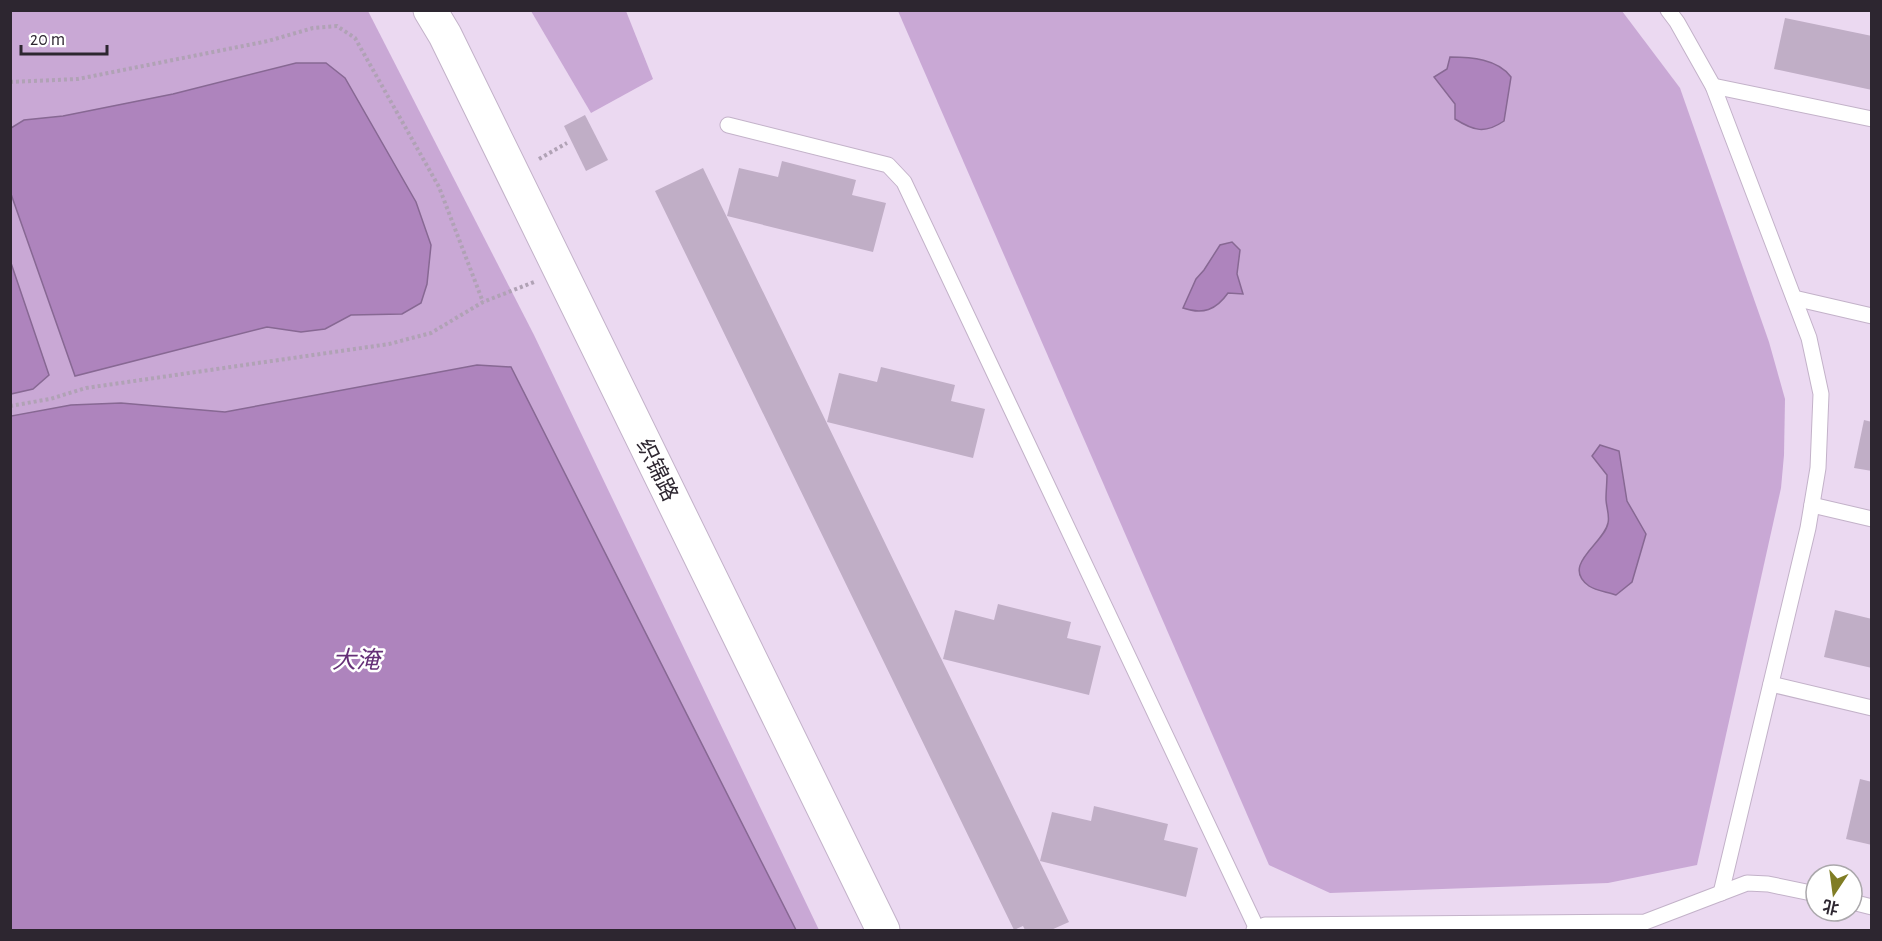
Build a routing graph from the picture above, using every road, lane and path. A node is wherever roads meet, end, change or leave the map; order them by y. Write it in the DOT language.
graph roads {
  1 [pos="430,10"];
  2 [pos="1668,10"];
  3 [pos="10,82"];
  4 [pos="1713,86"];
  5 [pos="1872,119"];
  6 [pos="728,125"];
  7 [pos="561,272"];
  8 [pos="1794,298"];
  9 [pos="483,302"];
  10 [pos="1872,316"];
  11 [pos="10,406"];
  12 [pos="1812,505"];
  13 [pos="1872,519"];
  14 [pos="1771,684"];
  15 [pos="1872,708"];
  16 [pos="1804,892"];
  17 [pos="1721,893"];
  18 [pos="1459,927"];
  19 [pos="882,930"];
  20 [pos="1256,930"];
  1 -- 7 [label="street, 织锦路"];
  2 -- 4 [label="lane"];
  3 -- 9 [label="path"];
  4 -- 5 [label="lane"];
  4 -- 8 [label="lane"];
  6 -- 20 [label="lane"];
  7 -- 9 [label="path"];
  7 -- 19 [label="street, 织锦路"];
  8 -- 10 [label="lane"];
  8 -- 12 [label="lane"];
  9 -- 11 [label="path"];
  12 -- 13 [label="lane"];
  12 -- 14 [label="lane"];
  14 -- 15 [label="lane"];
  14 -- 17 [label="lane"];
  16 -- 17 [label="lane"];
  17 -- 18 [label="lane"];
  18 -- 20 [label="lane"];
}
